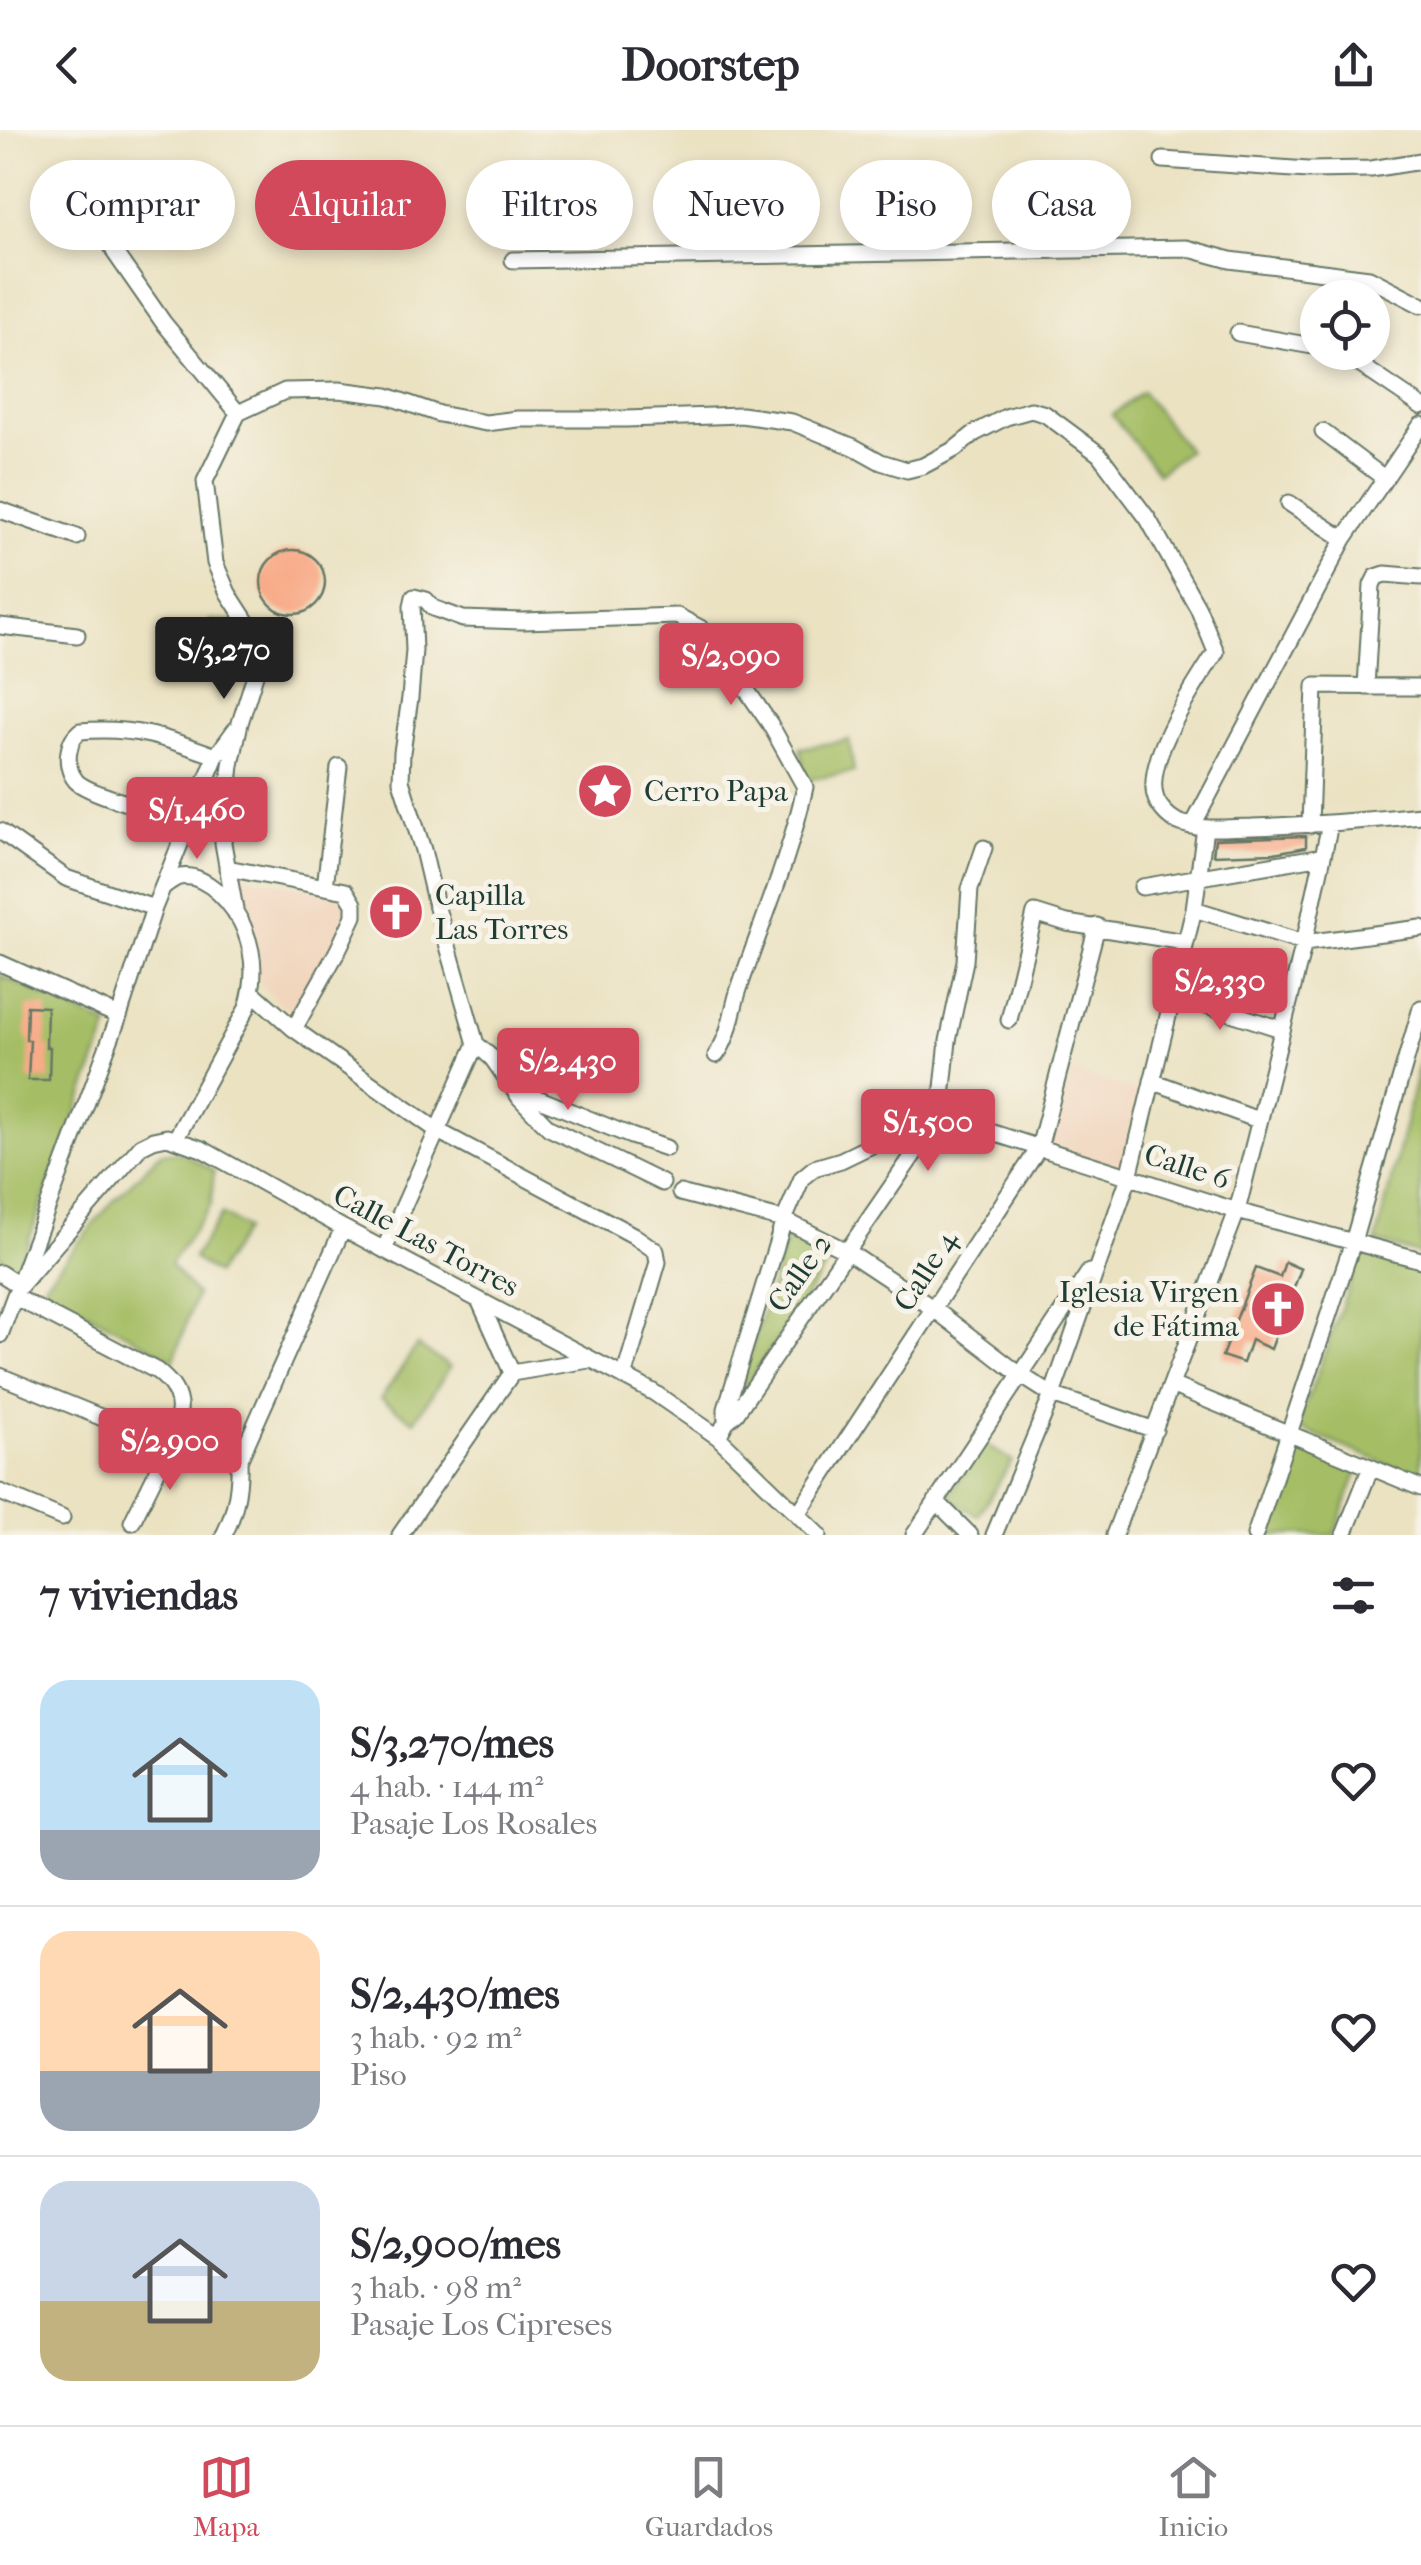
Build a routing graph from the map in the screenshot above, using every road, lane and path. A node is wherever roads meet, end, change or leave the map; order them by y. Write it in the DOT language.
graph roads {
  1 [pos="1163,160"];
  2 [pos="1421,160"];
  3 [pos="114,250"];
  4 [pos="513,260"];
  5 [pos="1421,305"];
  6 [pos="1238,333"];
  7 [pos="1300,345"];
  8 [pos="1368,370"];
  9 [pos="1421,406"];
  10 [pos="238,413"];
  11 [pos="1421,425"];
  12 [pos="1323,432"];
  13 [pos="1384,478"];
  14 [pos="1289,503"];
  15 [pos="0,510"];
  16 [pos="77,537"];
  17 [pos="1344,539"];
  18 [pos="1421,576"];
  19 [pos="0,626"];
  20 [pos="77,635"];
  21 [pos="1366,687"];
  22 [pos="1421,687"];
  23 [pos="240,723"];
  24 [pos="216,756"];
  25 [pos="339,767"];
  26 [pos="1421,815"];
  27 [pos="190,821"];
  28 [pos="1330,824"];
  29 [pos="1310,825"];
  30 [pos="1199,827"];
  31 [pos="0,831"];
  32 [pos="984,848"];
  33 [pos="1323,856"];
  34 [pos="227,868"];
  35 [pos="1199,876"];
  36 [pos="163,886"];
  37 [pos="325,887"];
  38 [pos="1142,887"];
  39 [pos="154,908"];
  40 [pos="1194,909"];
  41 [pos="236,916"];
  42 [pos="1096,926"];
  43 [pos="1421,928"];
  44 [pos="1185,942"];
  45 [pos="1304,943"];
  46 [pos="0,963"];
  47 [pos="252,992"];
  48 [pos="1172,994"];
  49 [pos="1421,1008"];
  50 [pos="118,1016"];
  51 [pos="1009,1020"];
  52 [pos="294,1028"];
  53 [pos="1281,1030"];
  54 [pos="476,1044"];
  55 [pos="716,1055"];
  56 [pos="1152,1081"];
  57 [pos="516,1088"];
  58 [pos="940,1116"];
  59 [pos="1258,1120"];
  60 [pos="903,1130"];
  61 [pos="438,1131"];
  62 [pos="175,1140"];
  63 [pos="666,1148"];
  64 [pos="1039,1148"];
  65 [pos="1129,1177"];
  66 [pos="662,1183"];
  67 [pos="680,1193"];
  68 [pos="1237,1212"];
  69 [pos="784,1220"];
  70 [pos="343,1228"];
  71 [pos="1353,1242"];
  72 [pos="384,1250"];
  73 [pos="848,1252"];
  74 [pos="1102,1252"];
  75 [pos="1421,1260"];
  76 [pos="0,1274"];
  77 [pos="18,1292"];
  78 [pos="480,1302"];
  79 [pos="934,1310"];
  80 [pos="0,1335"];
  81 [pos="589,1360"];
  82 [pos="512,1373"];
  83 [pos="1019,1374"];
  84 [pos="0,1376"];
  85 [pos="624,1378"];
  86 [pos="1171,1385"];
  87 [pos="1052,1395"];
  88 [pos="726,1422"];
  89 [pos="1155,1430"];
  90 [pos="1290,1434"];
  91 [pos="718,1438"];
  92 [pos="168,1445"];
  93 [pos="186,1452"];
  94 [pos="1371,1467"];
  95 [pos="1421,1488"];
  96 [pos="0,1492"];
  97 [pos="936,1501"];
  98 [pos="798,1514"];
  99 [pos="62,1518"];
  100 [pos="132,1522"];
  101 [pos="224,1535"];
  102 [pos="400,1535"];
  103 [pos="819,1535"];
  104 [pos="914,1535"];
  105 [pos="970,1535"];
  106 [pos="994,1535"];
  107 [pos="1114,1535"];
  108 [pos="1255,1535"];
  109 [pos="1344,1535"];
  1 -- 2 [label="street"];
  3 -- 10 [label="street"];
  4 -- 5 [label="street"];
  6 -- 7 [label="street"];
  8 -- 9 [label="street"];
  10 -- 23 [label="street"];
  10 -- 30 [label="street"];
  11 -- 13 [label="street"];
  12 -- 13 [label="street"];
  13 -- 17 [label="street"];
  14 -- 17 [label="street"];
  15 -- 16 [label="street"];
  17 -- 30 [label="street"];
  18 -- 21 [label="street"];
  19 -- 20 [label="street"];
  21 -- 22 [label="street"];
  21 -- 29 [label="street"];
  23 -- 24 [label="street"];
  23 -- 34 [label="street"];
  24 -- 27 [label="street"];
  24 -- 27 [label="street"];
  25 -- 37 [label="street"];
  26 -- 28 [label="street"];
  27 -- 36 [label="street"];
  28 -- 29 [label="street"];
  28 -- 33 [label="street"];
  29 -- 30 [label="street"];
  30 -- 35 [label="street"];
  31 -- 39 [label="street"];
  32 -- 58 [label="street, Calle 2"];
  33 -- 35 [label="street"];
  33 -- 45 [label="street"];
  34 -- 37 [label="street"];
  34 -- 41 [label="street"];
  35 -- 38 [label="street"];
  35 -- 40 [label="street"];
  36 -- 39 [label="street"];
  36 -- 41 [label="street"];
  37 -- 52 [label="street"];
  39 -- 50 [label="street"];
  40 -- 44 [label="street"];
  40 -- 45 [label="street"];
  41 -- 47 [label="street"];
  42 -- 44 [label="street"];
  42 -- 51 [label="street"];
  42 -- 64 [label="street, Calle 4"];
  43 -- 45 [label="street"];
  44 -- 48 [label="street"];
  45 -- 53 [label="street"];
  46 -- 50 [label="street"];
  47 -- 52 [label="street"];
  47 -- 62 [label="street"];
  48 -- 53 [label="street"];
  48 -- 56 [label="street"];
  49 -- 71 [label="street"];
  50 -- 77 [label="street"];
  52 -- 61 [label="street"];
  53 -- 59 [label="street"];
  54 -- 55 [label="street"];
  54 -- 57 [label="street"];
  54 -- 61 [label="street"];
  56 -- 59 [label="street"];
  56 -- 65 [label="street"];
  57 -- 63 [label="street"];
  57 -- 66 [label="street"];
  58 -- 64 [label="street, Calle 6"];
  58 -- 73 [label="street, Calle 2"];
  59 -- 68 [label="street"];
  60 -- 69 [label="street"];
  61 -- 72 [label="street"];
  61 -- 85 [label="street"];
  62 -- 70 [label="street, Calle Las Torres"];
  62 -- 77 [label="street"];
  64 -- 65 [label="street, Calle 6"];
  64 -- 79 [label="street, Calle 4"];
  65 -- 68 [label="street, Calle 6"];
  65 -- 74 [label="street"];
  67 -- 69 [label="street"];
  68 -- 71 [label="street, Calle 6"];
  68 -- 86 [label="street"];
  69 -- 73 [label="street"];
  69 -- 88 [label="street"];
  70 -- 72 [label="street, Calle Las Torres"];
  70 -- 101 [label="street"];
  71 -- 75 [label="street, Calle 6"];
  71 -- 90 [label="street"];
  72 -- 78 [label="street, Calle Las Torres"];
  73 -- 79 [label="street"];
  73 -- 88 [label="street, Calle 2"];
  74 -- 83 [label="street"];
  74 -- 87 [label="street"];
  76 -- 77 [label="street"];
  77 -- 80 [label="street"];
  77 -- 92 [label="street"];
  78 -- 81 [label="street, Calle Las Torres"];
  78 -- 82 [label="street"];
  79 -- 83 [label="street"];
  79 -- 98 [label="street, Calle 4"];
  81 -- 82 [label="street"];
  81 -- 85 [label="street, Calle Las Torres"];
  82 -- 102 [label="street"];
  83 -- 87 [label="street"];
  83 -- 97 [label="street"];
  84 -- 92 [label="street"];
  85 -- 91 [label="street, Calle Las Torres"];
  86 -- 89 [label="street"];
  86 -- 90 [label="street"];
  87 -- 89 [label="street"];
  87 -- 106 [label="street"];
  88 -- 91 [label="street, Calle 2"];
  89 -- 107 [label="street"];
  90 -- 94 [label="street"];
  90 -- 108 [label="street"];
  91 -- 98 [label="street, Calle Las Torres"];
  92 -- 93 [label="street"];
  92 -- 100 [label="street"];
  94 -- 95 [label="street"];
  94 -- 109 [label="street"];
  96 -- 99 [label="street"];
  97 -- 104 [label="street"];
  97 -- 105 [label="street"];
  98 -- 103 [label="street, Calle Las Torres"];
}
